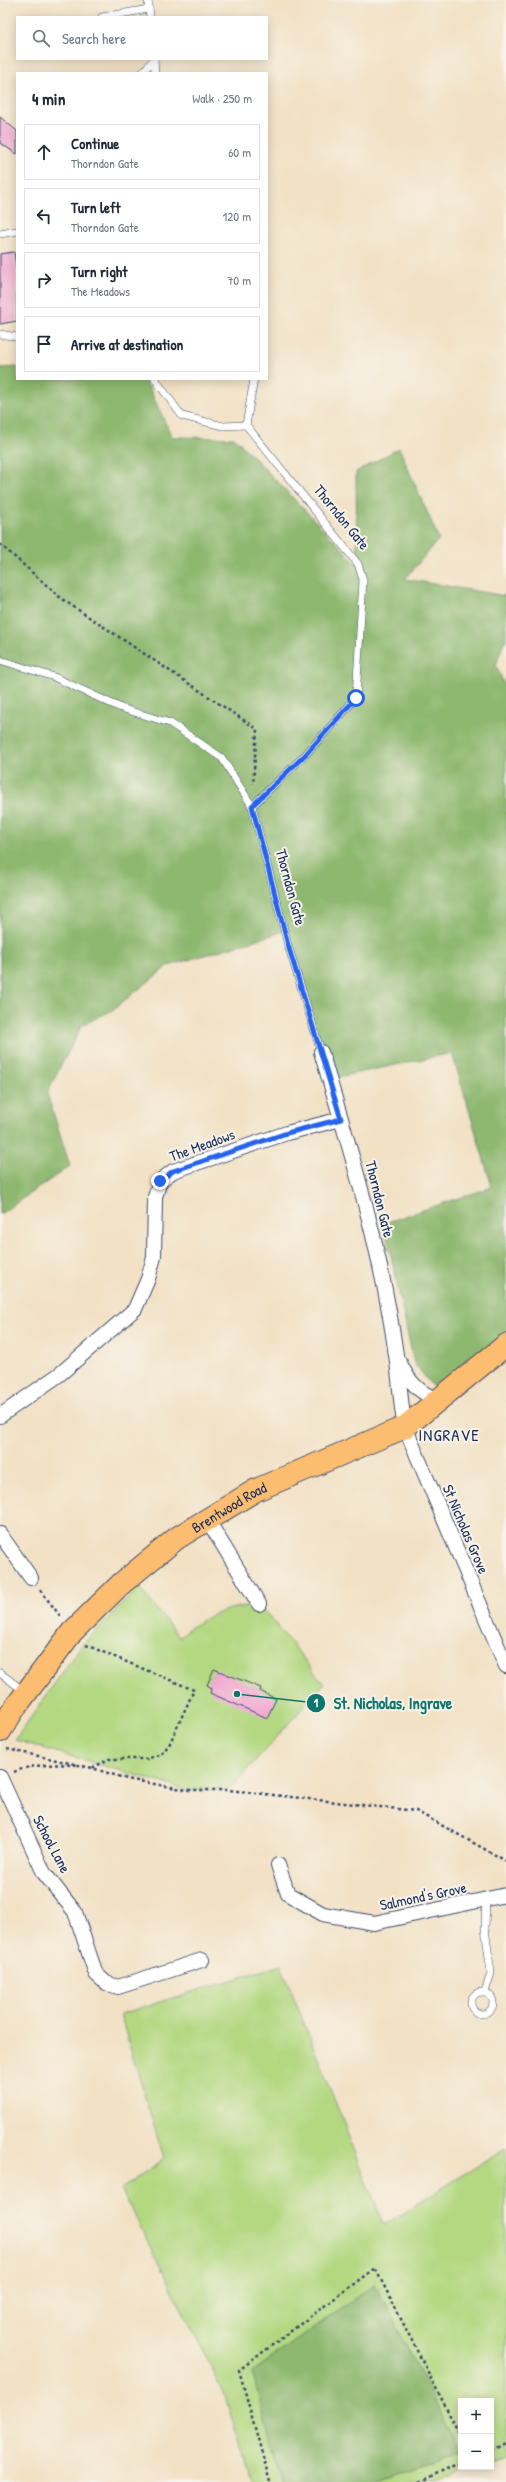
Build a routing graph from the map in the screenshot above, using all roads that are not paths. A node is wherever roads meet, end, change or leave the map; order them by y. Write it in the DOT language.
graph roads {
  1 [pos="148,0"];
  2 [pos="149,9"];
  3 [pos="108,16"];
  4 [pos="150,16"];
  5 [pos="153,60"];
  6 [pos="154,60"];
  7 [pos="143,72"];
  8 [pos="155,72"];
  9 [pos="16,231"];
  10 [pos="0,234"];
  11 [pos="0,334"];
  12 [pos="16,337"];
  13 [pos="156,380"];
  14 [pos="254,380"];
  15 [pos="246,424"];
  16 [pos="0,660"];
  17 [pos="252,806"];
  18 [pos="321,1052"];
  19 [pos="341,1119"];
  20 [pos="506,1345"];
  21 [pos="396,1355"];
  22 [pos="438,1400"];
  23 [pos="0,1416"];
  24 [pos="405,1427"];
  25 [pos="207,1519"];
  26 [pos="0,1534"];
  27 [pos="31,1578"];
  28 [pos="259,1604"];
  29 [pos="506,1666"];
  30 [pos="0,1673"];
  31 [pos="26,1692"];
  32 [pos="0,1731"];
  33 [pos="0,1778"];
  34 [pos="278,1865"];
  35 [pos="506,1895"];
  36 [pos="486,1899"];
  37 [pos="202,1960"];
  38 [pos="485,1992"];
  1 -- 2 [label="lane"];
  2 -- 3 [label="lane"];
  2 -- 4 [label="lane"];
  5 -- 7 [label="lane"];
  6 -- 8 [label="lane"];
  9 -- 10 [label="lane"];
  11 -- 12 [label="lane"];
  13 -- 15 [label="lane"];
  14 -- 15 [label="lane"];
  15 -- 17 [label="lane, Thorndon Gate"];
  16 -- 17 [label="lane"];
  17 -- 18 [label="lane, Thorndon Gate"];
  18 -- 19 [label="street, Thorndon Gate"];
  19 -- 21 [label="street, Thorndon Gate"];
  19 -- 23 [label="street, The Meadows"];
  20 -- 22 [label="main road, Brentwood Road"];
  21 -- 22 [label="street"];
  21 -- 24 [label="street, Thorndon Gate"];
  22 -- 24 [label="main road, Brentwood Road"];
  24 -- 25 [label="main road, Brentwood Road"];
  24 -- 29 [label="street, St Nicholas Grove"];
  25 -- 28 [label="street"];
  25 -- 31 [label="main road, Brentwood Road"];
  26 -- 27 [label="street"];
  30 -- 31 [label="lane"];
  31 -- 32 [label="main road, Brentwood Road"];
  33 -- 37 [label="street, School Lane"];
  34 -- 36 [label="street, Salmond's Grove"];
  35 -- 36 [label="street, Salmond's Grove"];
  36 -- 38 [label="lane"];
}
